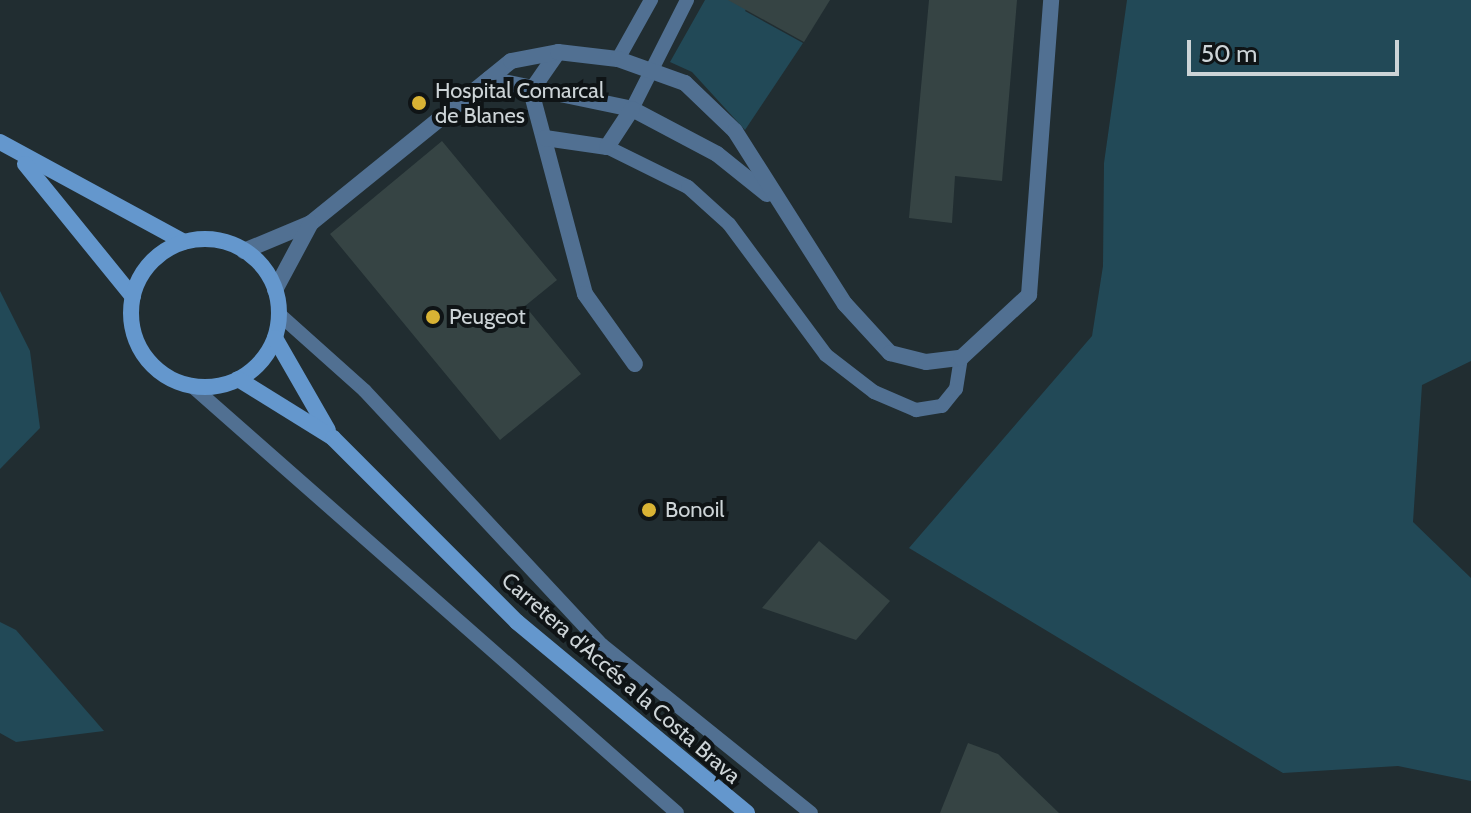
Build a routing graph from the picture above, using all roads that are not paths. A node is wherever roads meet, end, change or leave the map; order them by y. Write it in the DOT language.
graph roads {
  1 [pos="651,0"];
  2 [pos="687,0"];
  3 [pos="1051,0"];
  4 [pos="558,52"];
  5 [pos="618,59"];
  6 [pos="649,69"];
  7 [pos="489,79"];
  8 [pos="531,91"];
  9 [pos="632,109"];
  10 [pos="545,138"];
  11 [pos="0,142"];
  12 [pos="607,147"];
  13 [pos="19,156"];
  14 [pos="774,199"];
  15 [pos="311,223"];
  16 [pos="184,242"];
  17 [pos="244,251"];
  18 [pos="275,290"];
  19 [pos="133,297"];
  20 [pos="279,314"];
  21 [pos="275,338"];
  22 [pos="961,358"];
  23 [pos="635,364"];
  24 [pos="238,379"];
  25 [pos="192,386"];
  26 [pos="333,438"];
  27 [pos="677,813"];
  28 [pos="747,813"];
  29 [pos="811,813"];
  1 -- 5 [label="lane"];
  2 -- 6 [label="lane"];
  3 -- 22 [label="street"];
  4 -- 5 [label="street"];
  4 -- 7 [label="street"];
  4 -- 8 [label="street"];
  5 -- 6 [label="street"];
  6 -- 9 [label="lane"];
  6 -- 14 [label="street"];
  7 -- 8 [label="street"];
  7 -- 15 [label="street"];
  8 -- 9 [label="street"];
  8 -- 10 [label="street"];
  9 -- 12 [label="street"];
  9 -- 14 [label="street"];
  10 -- 12 [label="street"];
  10 -- 23 [label="street"];
  11 -- 13 [label="main road"];
  12 -- 22 [label="lane"];
  13 -- 16 [label="main road"];
  13 -- 19 [label="main road"];
  14 -- 22 [label="street"];
  15 -- 17 [label="street"];
  15 -- 18 [label="street"];
  16 -- 17 [label="main road"];
  16 -- 19 [label="main road"];
  17 -- 18 [label="main road"];
  18 -- 20 [label="main road"];
  19 -- 25 [label="main road"];
  20 -- 21 [label="main road"];
  20 -- 29 [label="lane"];
  21 -- 24 [label="main road"];
  21 -- 26 [label="main road, Carretera d'Accés a la Costa Brava"];
  24 -- 25 [label="main road"];
  24 -- 26 [label="main road, Carretera d'Accés a la Costa Brava"];
  25 -- 27 [label="lane"];
  26 -- 28 [label="main road, Carretera d'Accés a la Costa Brava"];
}
